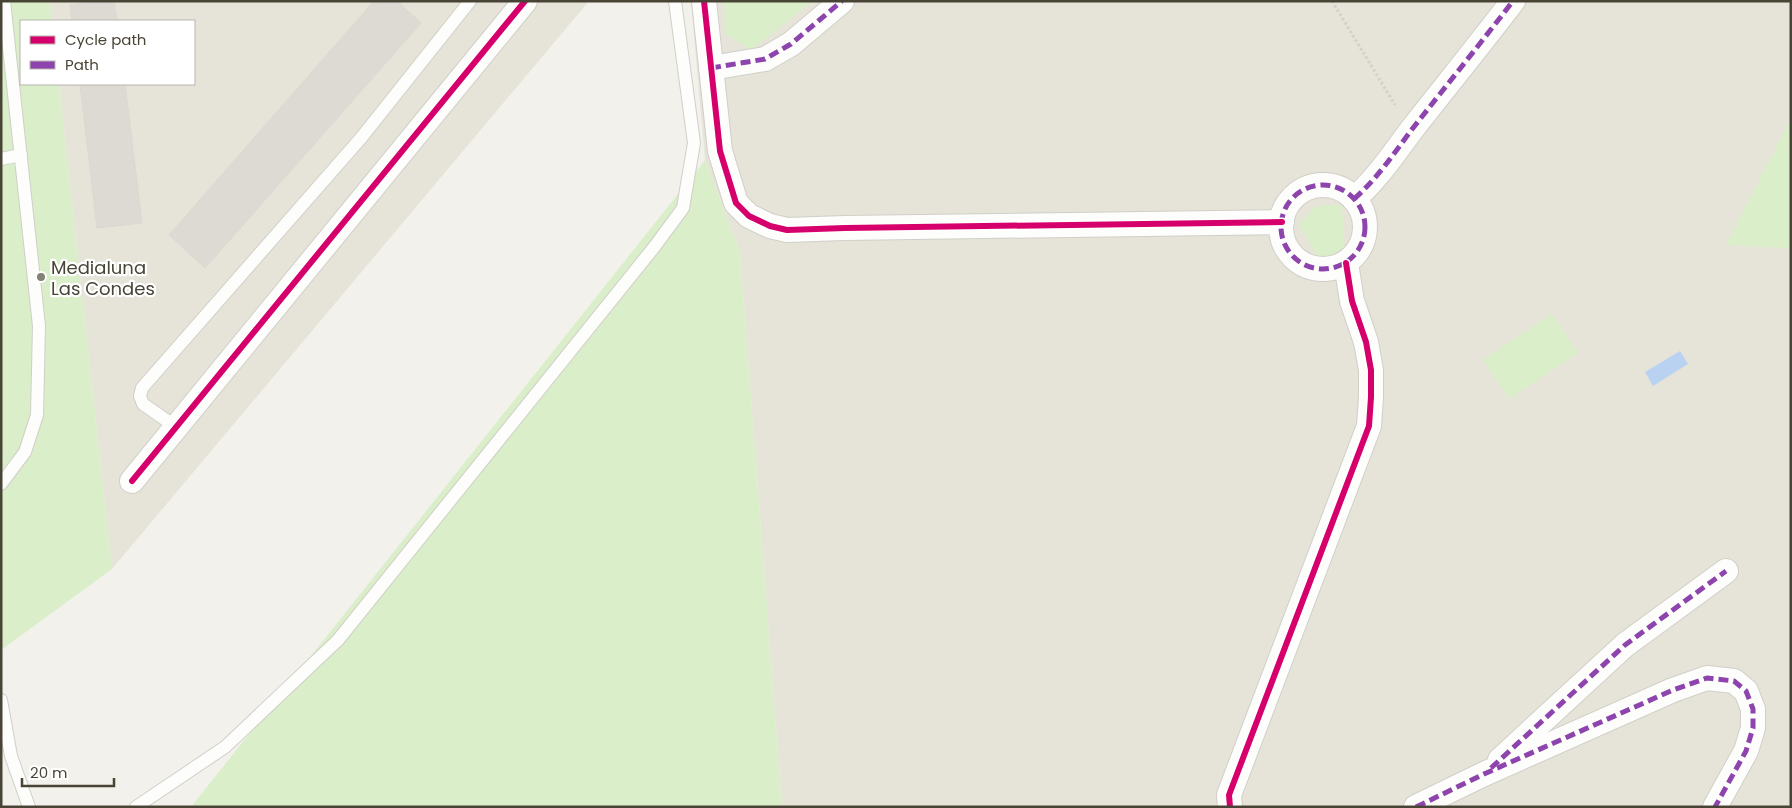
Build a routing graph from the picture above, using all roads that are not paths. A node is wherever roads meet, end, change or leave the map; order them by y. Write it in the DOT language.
graph roads {
  1 [pos="4,1"];
  2 [pos="470,1"];
  3 [pos="525,1"];
  4 [pos="675,1"];
  5 [pos="704,1"];
  6 [pos="842,1"];
  7 [pos="1513,1"];
  8 [pos="711,68"];
  9 [pos="21,155"];
  10 [pos="1,160"];
  11 [pos="1354,199"];
  12 [pos="1282,222"];
  13 [pos="1346,263"];
  14 [pos="176,426"];
  15 [pos="132,481"];
  16 [pos="1,484"];
  17 [pos="1726,571"];
  18 [pos="1,700"];
  19 [pos="1484,774"];
  20 [pos="29,807"];
  21 [pos="136,807"];
  22 [pos="1230,807"];
  23 [pos="1416,807"];
  24 [pos="1715,807"];
  1 -- 9 [label="lane"];
  2 -- 14 [label="lane"];
  3 -- 14 [label="street"];
  4 -- 21 [label="lane"];
  5 -- 8 [label="street"];
  6 -- 8 [label="street"];
  7 -- 11 [label="street"];
  8 -- 12 [label="street"];
  9 -- 10 [label="lane"];
  9 -- 16 [label="lane"];
  11 -- 12 [label="street"];
  11 -- 13 [label="street"];
  12 -- 13 [label="street"];
  13 -- 22 [label="street"];
  14 -- 15 [label="street"];
  17 -- 19 [label="street"];
  18 -- 20 [label="lane"];
  19 -- 23 [label="street"];
  19 -- 24 [label="street"];
}
